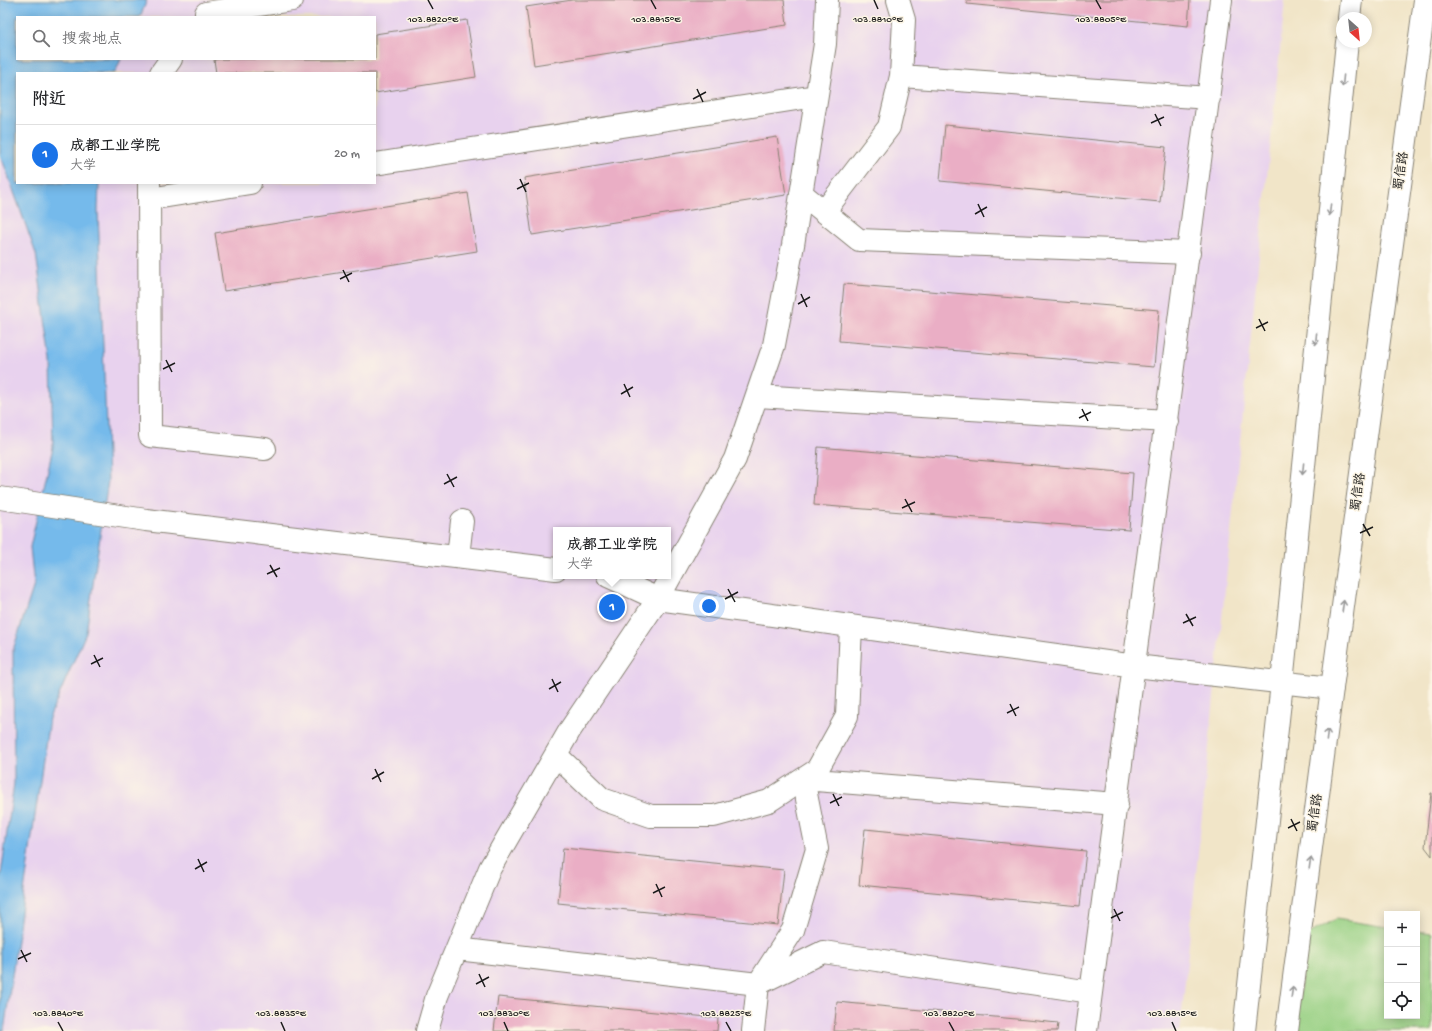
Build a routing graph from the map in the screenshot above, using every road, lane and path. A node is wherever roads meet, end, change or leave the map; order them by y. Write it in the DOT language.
graph roads {
  1 [pos="292,0"];
  2 [pos="827,0"];
  3 [pos="898,0"];
  4 [pos="1221,0"];
  5 [pos="1351,0"];
  6 [pos="1425,0"];
  7 [pos="208,10"];
  8 [pos="1350,12"];
  9 [pos="1346,48"];
  10 [pos="170,60"];
  11 [pos="162,72"];
  12 [pos="902,76"];
  13 [pos="816,96"];
  14 [pos="1208,98"];
  15 [pos="376,164"];
  16 [pos="237,184"];
  17 [pos="149,191"];
  18 [pos="801,193"];
  19 [pos="824,212"];
  20 [pos="1189,253"];
  21 [pos="757,396"];
  22 [pos="1167,421"];
  23 [pos="264,449"];
  24 [pos="0,498"];
  25 [pos="462,521"];
  26 [pos="458,557"];
  27 [pos="553,569"];
  28 [pos="671,576"];
  29 [pos="615,579"];
  30 [pos="655,579"];
  31 [pos="669,579"];
  32 [pos="658,599"];
  33 [pos="851,626"];
  34 [pos="1135,666"];
  35 [pos="1282,682"];
  36 [pos="1332,688"];
  37 [pos="556,755"];
  38 [pos="803,779"];
  39 [pos="1117,804"];
  40 [pos="457,949"];
  41 [pos="758,984"];
  42 [pos="1091,992"];
  43 [pos="427,1031"];
  44 [pos="753,1031"];
  45 [pos="1086,1031"];
  46 [pos="1244,1031"];
  47 [pos="1287,1031"];
  1 -- 7 [label="street"];
  2 -- 13 [label="street"];
  3 -- 12 [label="street"];
  4 -- 14 [label="street"];
  5 -- 8 [label="street"];
  36 -- 6 [label="street, 蜀信路, one-way"];
  9 -- 35 [label="street, one-way"];
  10 -- 11 [label="street"];
  12 -- 14 [label="street"];
  12 -- 19 [label="street"];
  13 -- 15 [label="street"];
  13 -- 18 [label="street"];
  14 -- 20 [label="street"];
  16 -- 17 [label="street"];
  17 -- 23 [label="street"];
  18 -- 19 [label="street"];
  18 -- 21 [label="street"];
  19 -- 20 [label="street"];
  20 -- 22 [label="street"];
  21 -- 22 [label="street"];
  21 -- 28 [label="street"];
  22 -- 34 [label="street"];
  24 -- 26 [label="street"];
  25 -- 26 [label="street"];
  26 -- 27 [label="street"];
  29 -- 32 [label="street"];
  30 -- 32 [label="street"];
  31 -- 32 [label="street"];
  32 -- 33 [label="street"];
  32 -- 37 [label="street"];
  33 -- 34 [label="street"];
  33 -- 38 [label="street"];
  34 -- 35 [label="street"];
  34 -- 39 [label="street"];
  35 -- 36 [label="street"];
  35 -- 46 [label="street"];
  47 -- 36 [label="street, 蜀信路, one-way"];
  37 -- 38 [label="street"];
  37 -- 40 [label="street"];
  38 -- 39 [label="street"];
  38 -- 41 [label="street"];
  39 -- 42 [label="street"];
  40 -- 41 [label="street"];
  40 -- 43 [label="street"];
  41 -- 42 [label="street"];
  41 -- 44 [label="street"];
  42 -- 45 [label="street"];
}
